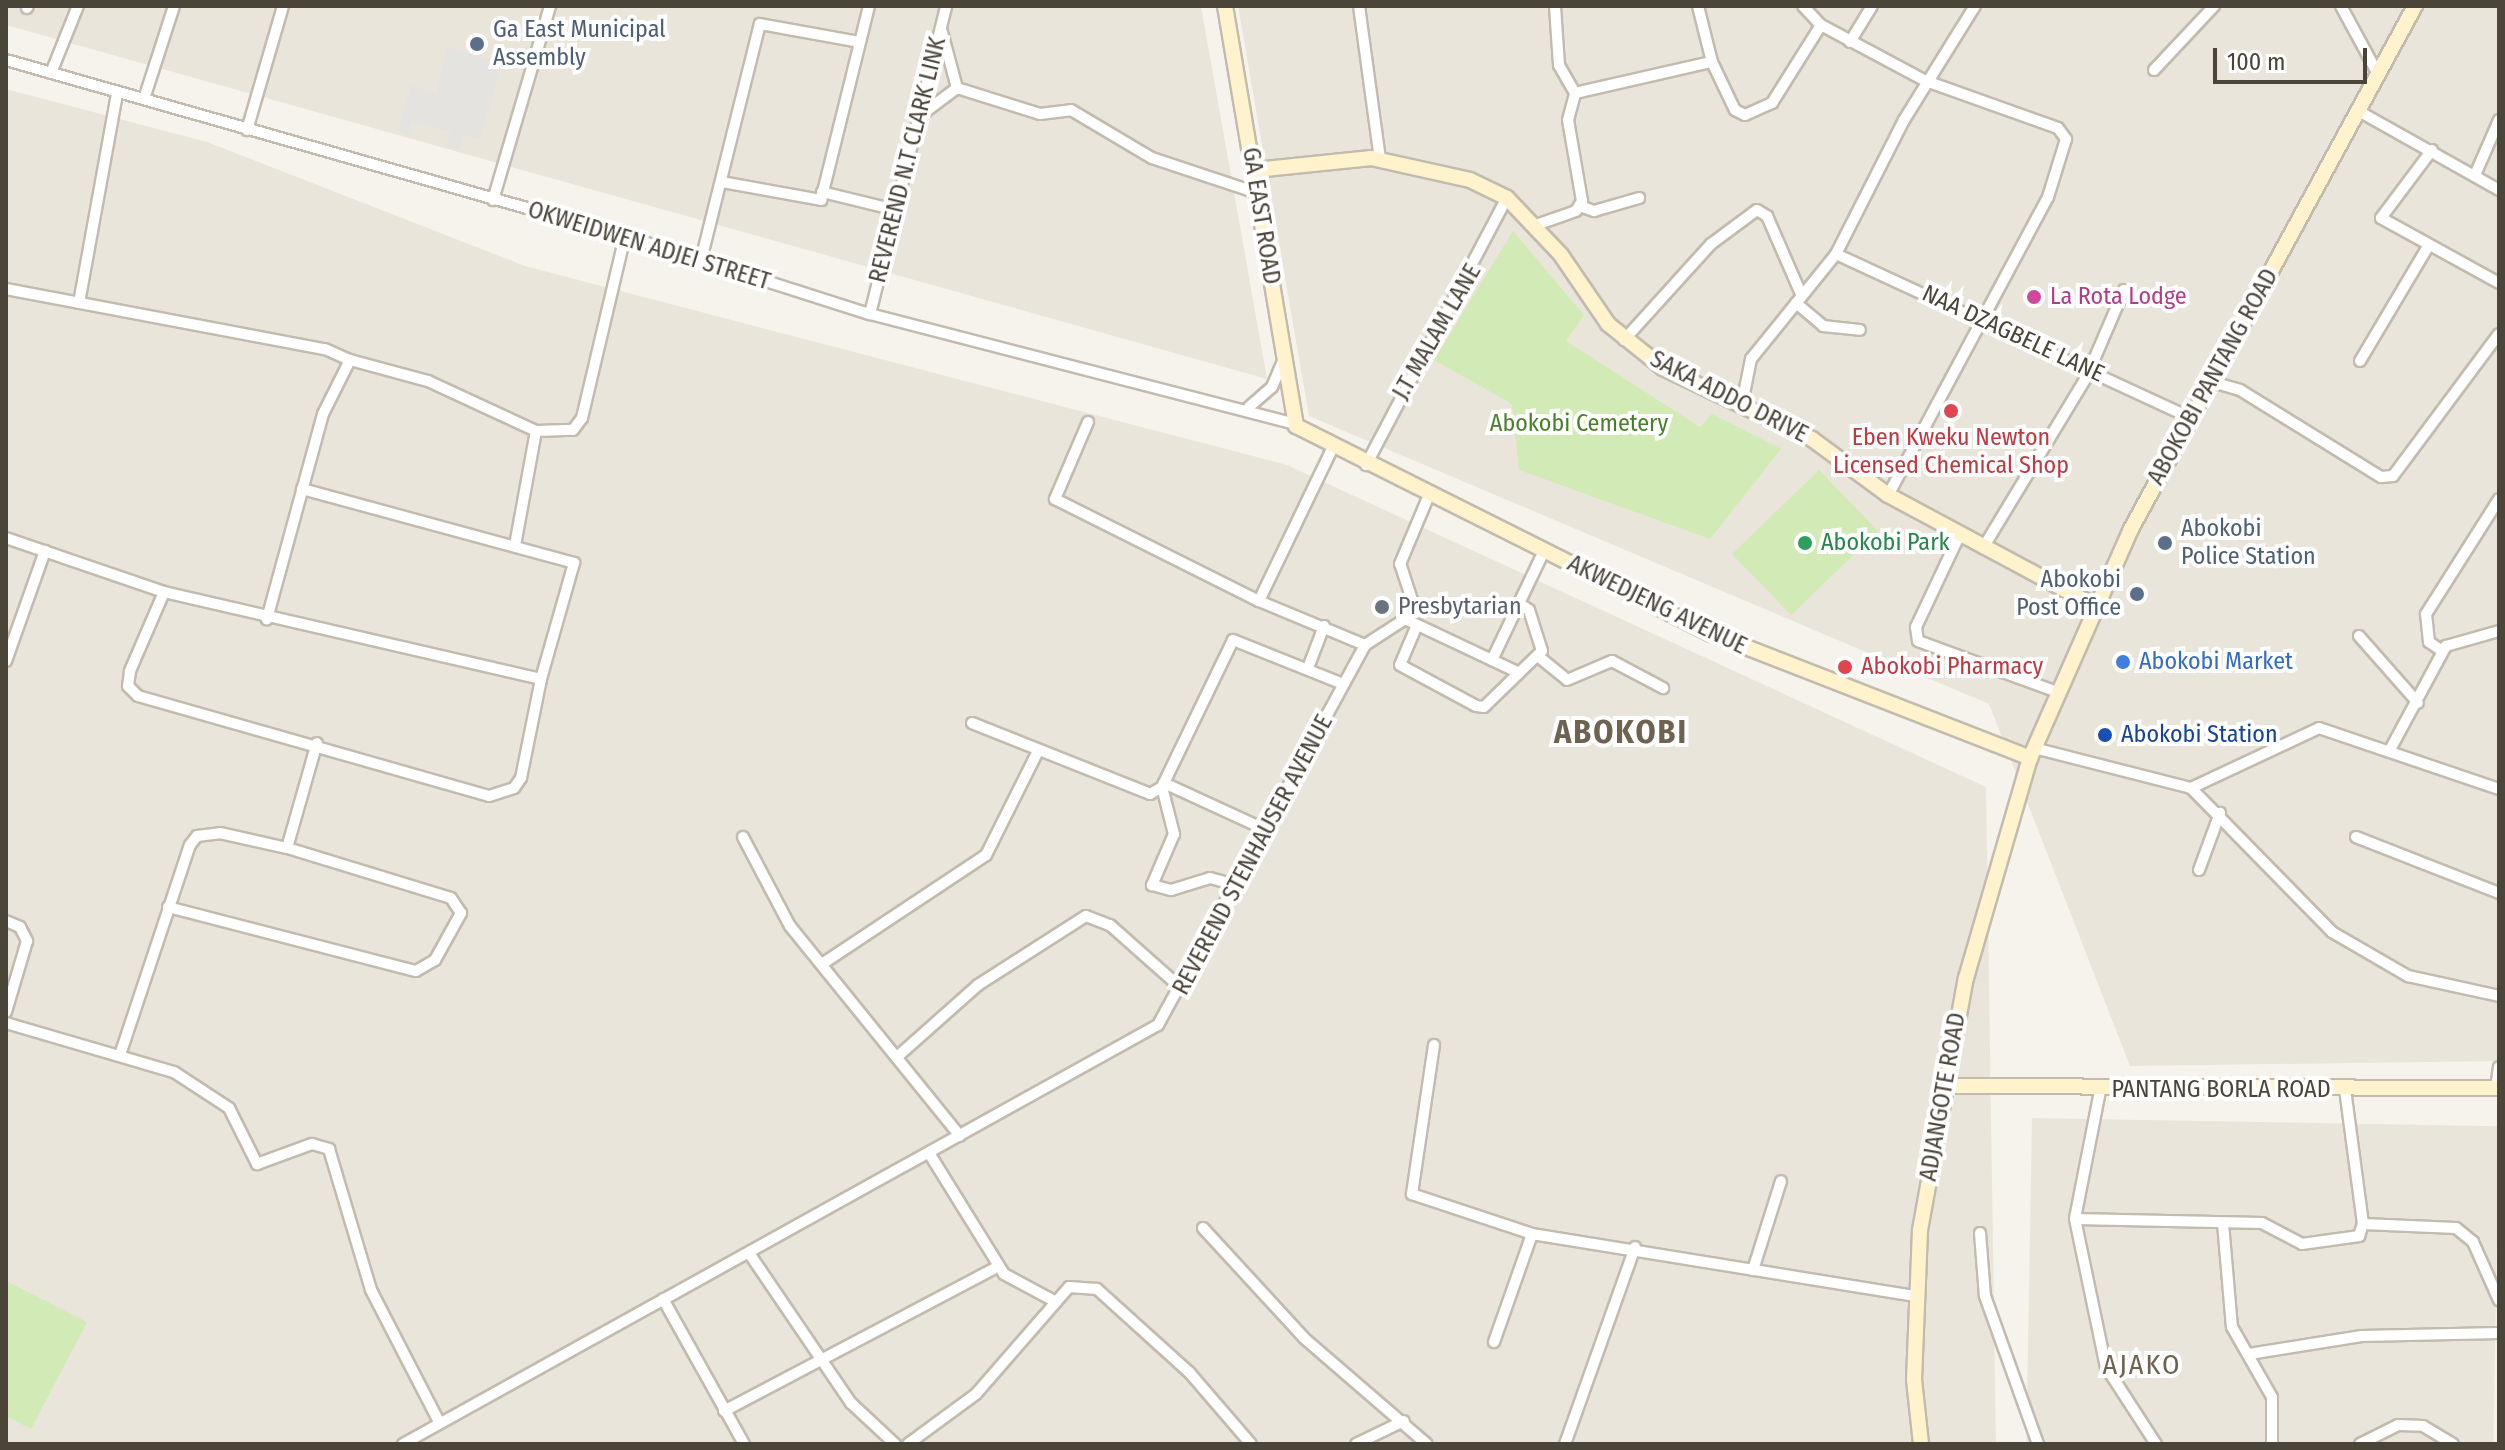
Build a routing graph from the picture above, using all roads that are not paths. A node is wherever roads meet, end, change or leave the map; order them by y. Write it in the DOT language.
graph roads {
  1 [pos="78,6"];
  2 [pos="174,6"];
  3 [pos="283,6"];
  4 [pos="550,6"];
  5 [pos="869,6"];
  6 [pos="946,6"];
  7 [pos="1225,6"];
  8 [pos="1359,6"];
  9 [pos="1555,6"];
  10 [pos="1698,6"];
  11 [pos="1803,6"];
  12 [pos="1872,6"];
  13 [pos="1975,6"];
  14 [pos="2214,6"];
  15 [pos="2341,6"];
  16 [pos="2415,6"];
  17 [pos="1821,25"];
  18 [pos="941,29"];
  19 [pos="859,42"];
  20 [pos="1850,42"];
  21 [pos="6,60"];
  22 [pos="1712,62"];
  23 [pos="2154,70"];
  24 [pos="51,73"];
  25 [pos="2379,76"];
  26 [pos="1926,81"];
  27 [pos="957,88"];
  28 [pos="117,93"];
  29 [pos="1575,93"];
  30 [pos="144,99"];
  31 [pos="2362,113"];
  32 [pos="921,115"];
  33 [pos="2499,120"];
  34 [pos="247,130"];
  35 [pos="2432,150"];
  36 [pos="1380,160"];
  37 [pos="1255,170"];
  38 [pos="2475,175"];
  39 [pos="722,182"];
  40 [pos="2499,190"];
  41 [pos="822,192"];
  42 [pos="1257,193"];
  43 [pos="1507,198"];
  44 [pos="1639,198"];
  45 [pos="493,200"];
  46 [pos="1580,206"];
  47 [pos="896,210"];
  48 [pos="1536,225"];
  49 [pos="625,236"];
  50 [pos="2427,248"];
  51 [pos="1836,254"];
  52 [pos="701,260"];
  53 [pos="2499,283"];
  54 [pos="6,289"];
  55 [pos="2124,290"];
  56 [pos="1799,299"];
  57 [pos="79,303"];
  58 [pos="870,314"];
  59 [pos="1982,317"];
  60 [pos="1860,330"];
  61 [pos="2499,334"];
  62 [pos="1624,340"];
  63 [pos="350,360"];
  64 [pos="1283,361"];
  65 [pos="2360,361"];
  66 [pos="2090,369"];
  67 [pos="2209,381"];
  68 [pos="1742,404"];
  69 [pos="1249,407"];
  70 [pos="2188,417"];
  71 [pos="1088,422"];
  72 [pos="1295,425"];
  73 [pos="536,431"];
  74 [pos="1333,447"];
  75 [pos="1366,465"];
  76 [pos="302,489"];
  77 [pos="1429,495"];
  78 [pos="1888,495"];
  79 [pos="2499,499"];
  80 [pos="1959,536"];
  81 [pos="6,538"];
  82 [pos="515,545"];
  83 [pos="1983,548"];
  84 [pos="45,551"];
  85 [pos="1544,551"];
  86 [pos="164,592"];
  87 [pos="1259,601"];
  88 [pos="1519,603"];
  89 [pos="2093,605"];
  90 [pos="267,619"];
  91 [pos="1405,619"];
  92 [pos="1417,625"];
  93 [pos="1324,626"];
  94 [pos="2499,631"];
  95 [pos="2359,636"];
  96 [pos="1365,645"];
  97 [pos="2442,651"];
  98 [pos="1539,657"];
  99 [pos="1492,660"];
  100 [pos="6,661"];
  101 [pos="1308,668"];
  102 [pos="1519,673"];
  103 [pos="541,679"];
  104 [pos="1343,684"];
  105 [pos="1663,688"];
  106 [pos="2057,692"];
  107 [pos="2418,703"];
  108 [pos="972,723"];
  109 [pos="317,743"];
  110 [pos="2391,748"];
  111 [pos="1037,753"];
  112 [pos="2032,753"];
  113 [pos="1163,785"];
  114 [pos="2191,788"];
  115 [pos="2499,789"];
  116 [pos="2220,813"];
  117 [pos="1266,830"];
  118 [pos="743,837"];
  119 [pos="2356,837"];
  120 [pos="287,848"];
  121 [pos="2199,870"];
  122 [pos="1237,885"];
  123 [pos="2499,893"];
  124 [pos="168,907"];
  125 [pos="6,921"];
  126 [pos="822,964"];
  127 [pos="1181,988"];
  128 [pos="2499,996"];
  129 [pos="6,1012"];
  130 [pos="6,1023"];
  131 [pos="1434,1045"];
  132 [pos="120,1055"];
  133 [pos="897,1057"];
  134 [pos="2499,1067"];
  135 [pos="1944,1086"];
  136 [pos="2498,1088"];
  137 [pos="2345,1089"];
  138 [pos="2100,1091"];
  139 [pos="960,1136"];
  140 [pos="929,1153"];
  141 [pos="1781,1181"];
  142 [pos="2075,1219"];
  143 [pos="2223,1223"];
  144 [pos="2363,1224"];
  145 [pos="1203,1228"];
  146 [pos="1980,1233"];
  147 [pos="1532,1234"];
  148 [pos="1635,1247"];
  149 [pos="749,1253"];
  150 [pos="997,1267"];
  151 [pos="1753,1270"];
  152 [pos="1914,1296"];
  153 [pos="663,1299"];
  154 [pos="2499,1300"];
  155 [pos="1056,1302"];
  156 [pos="2499,1333"];
  157 [pos="1494,1342"];
  158 [pos="2249,1354"];
  159 [pos="819,1360"];
  160 [pos="724,1411"];
  161 [pos="1404,1421"];
  162 [pos="439,1422"];
  163 [pos="1369,1441"];
  164 [pos="403,1444"];
  165 [pos="744,1444"];
  166 [pos="895,1444"];
  167 [pos="908,1444"];
  168 [pos="1251,1444"];
  169 [pos="1356,1444"];
  170 [pos="1427,1444"];
  171 [pos="1565,1444"];
  172 [pos="1921,1444"];
  173 [pos="2038,1444"];
  174 [pos="2156,1444"];
  175 [pos="2272,1444"];
  176 [pos="2360,1444"];
  177 [pos="2453,1444"];
  1 -- 24 [label="street"];
  2 -- 30 [label="street"];
  3 -- 34 [label="street"];
  4 -- 45 [label="street"];
  5 -- 19 [label="street"];
  6 -- 18 [label="street, REVEREND N.T CLARK LINK"];
  7 -- 37 [label="street, GA EAST ROAD"];
  8 -- 36 [label="street"];
  9 -- 29 [label="street"];
  10 -- 22 [label="street"];
  11 -- 17 [label="street"];
  12 -- 20 [label="street"];
  13 -- 26 [label="street"];
  14 -- 23 [label="street"];
  15 -- 25 [label="street"];
  16 -- 25 [label="street, ABOKOBI PANTANG ROAD"];
  17 -- 20 [label="street"];
  17 -- 22 [label="street"];
  18 -- 27 [label="street"];
  18 -- 32 [label="street, REVEREND N.T CLARK LINK"];
  19 -- 39 [label="street"];
  19 -- 41 [label="street"];
  20 -- 26 [label="street"];
  21 -- 24 [label="street, OKWEIDWEN ADJEI STREET"];
  22 -- 29 [label="street"];
  24 -- 28 [label="street, OKWEIDWEN ADJEI STREET"];
  25 -- 31 [label="street, ABOKOBI PANTANG ROAD"];
  26 -- 51 [label="street"];
  26 -- 59 [label="street"];
  27 -- 32 [label="street"];
  27 -- 42 [label="street"];
  28 -- 30 [label="street, OKWEIDWEN ADJEI STREET"];
  28 -- 57 [label="street"];
  29 -- 46 [label="street"];
  30 -- 34 [label="street, OKWEIDWEN ADJEI STREET"];
  31 -- 35 [label="street"];
  31 -- 67 [label="street, ABOKOBI PANTANG ROAD"];
  32 -- 47 [label="street, REVEREND N.T CLARK LINK"];
  33 -- 38 [label="street"];
  34 -- 45 [label="street, OKWEIDWEN ADJEI STREET"];
  35 -- 38 [label="street"];
  35 -- 50 [label="street"];
  36 -- 37 [label="street, SAKA ADDO DRIVE"];
  36 -- 43 [label="street, SAKA ADDO DRIVE"];
  37 -- 42 [label="street, GA EAST ROAD"];
  38 -- 40 [label="street"];
  39 -- 41 [label="street"];
  39 -- 52 [label="street"];
  41 -- 47 [label="street"];
  42 -- 64 [label="street, GA EAST ROAD"];
  43 -- 48 [label="street, SAKA ADDO DRIVE"];
  43 -- 75 [label="street, J.T MALAM LANE"];
  44 -- 46 [label="street"];
  45 -- 49 [label="street, OKWEIDWEN ADJEI STREET"];
  46 -- 48 [label="street"];
  47 -- 58 [label="street, REVEREND N.T CLARK LINK"];
  48 -- 62 [label="street, SAKA ADDO DRIVE"];
  49 -- 52 [label="street, OKWEIDWEN ADJEI STREET"];
  49 -- 73 [label="street"];
  50 -- 53 [label="street"];
  50 -- 65 [label="street"];
  51 -- 56 [label="street"];
  51 -- 59 [label="street, NAA DZAGBELE LANE"];
  52 -- 58 [label="street, OKWEIDWEN ADJEI STREET"];
  54 -- 57 [label="street"];
  55 -- 66 [label="street"];
  56 -- 60 [label="street"];
  56 -- 62 [label="street"];
  56 -- 68 [label="street"];
  57 -- 63 [label="street"];
  58 -- 69 [label="street, OKWEIDWEN ADJEI STREET"];
  59 -- 66 [label="street, NAA DZAGBELE LANE"];
  59 -- 78 [label="street"];
  61 -- 67 [label="street"];
  62 -- 68 [label="street, SAKA ADDO DRIVE"];
  63 -- 73 [label="street"];
  63 -- 76 [label="street"];
  64 -- 69 [label="street"];
  64 -- 72 [label="street, GA EAST ROAD"];
  66 -- 70 [label="street, NAA DZAGBELE LANE"];
  66 -- 83 [label="street"];
  67 -- 70 [label="street, ABOKOBI PANTANG ROAD"];
  68 -- 78 [label="street, SAKA ADDO DRIVE"];
  69 -- 72 [label="street, OKWEIDWEN ADJEI STREET"];
  70 -- 89 [label="street, ABOKOBI PANTANG ROAD"];
  71 -- 87 [label="street"];
  72 -- 74 [label="street, AKWEDJENG AVENUE"];
  73 -- 82 [label="street"];
  74 -- 75 [label="street, AKWEDJENG AVENUE"];
  74 -- 87 [label="street"];
  75 -- 77 [label="street, AKWEDJENG AVENUE"];
  76 -- 82 [label="street"];
  76 -- 90 [label="street"];
  77 -- 85 [label="street, AKWEDJENG AVENUE"];
  77 -- 91 [label="street"];
  78 -- 80 [label="street, SAKA ADDO DRIVE"];
  79 -- 97 [label="street"];
  80 -- 83 [label="street, SAKA ADDO DRIVE"];
  80 -- 106 [label="street"];
  81 -- 84 [label="street"];
  82 -- 103 [label="street"];
  83 -- 89 [label="street, SAKA ADDO DRIVE"];
  84 -- 86 [label="street"];
  84 -- 100 [label="street"];
  85 -- 88 [label="street"];
  85 -- 112 [label="street, AKWEDJENG AVENUE"];
  86 -- 90 [label="street"];
  86 -- 109 [label="street"];
  87 -- 93 [label="street"];
  88 -- 98 [label="street"];
  88 -- 99 [label="street"];
  89 -- 106 [label="street, ABOKOBI PANTANG ROAD"];
  90 -- 103 [label="street"];
  91 -- 92 [label="street"];
  91 -- 96 [label="street, REVEREND STENHAUSER AVENUE"];
  92 -- 99 [label="street"];
  92 -- 102 [label="street"];
  93 -- 96 [label="street"];
  93 -- 101 [label="street"];
  94 -- 97 [label="street"];
  95 -- 107 [label="street"];
  96 -- 104 [label="street, REVEREND STENHAUSER AVENUE"];
  97 -- 107 [label="street"];
  98 -- 102 [label="street"];
  98 -- 105 [label="street"];
  99 -- 102 [label="street"];
  101 -- 104 [label="street"];
  101 -- 113 [label="street"];
  103 -- 109 [label="street"];
  104 -- 117 [label="street, REVEREND STENHAUSER AVENUE"];
  106 -- 112 [label="street, ABOKOBI PANTANG ROAD"];
  107 -- 110 [label="street"];
  108 -- 111 [label="street"];
  109 -- 120 [label="street"];
  110 -- 114 [label="street"];
  110 -- 115 [label="street"];
  111 -- 113 [label="street"];
  111 -- 126 [label="street"];
  112 -- 114 [label="street"];
  112 -- 135 [label="street, ADJANGOTE ROAD"];
  113 -- 117 [label="street"];
  113 -- 122 [label="street"];
  114 -- 116 [label="street"];
  116 -- 121 [label="street"];
  116 -- 128 [label="street"];
  117 -- 122 [label="street, REVEREND STENHAUSER AVENUE"];
  118 -- 126 [label="street"];
  119 -- 123 [label="street"];
  120 -- 124 [label="street"];
  120 -- 124 [label="street"];
  122 -- 127 [label="street, REVEREND STENHAUSER AVENUE"];
  124 -- 132 [label="street"];
  125 -- 129 [label="street"];
  126 -- 133 [label="street"];
  127 -- 133 [label="street"];
  127 -- 139 [label="street, REVEREND STENHAUSER AVENUE"];
  130 -- 132 [label="street"];
  131 -- 147 [label="street"];
  132 -- 162 [label="street"];
  133 -- 139 [label="street"];
  134 -- 136 [label="street"];
  135 -- 138 [label="street, PANTANG BORLA ROAD"];
  135 -- 152 [label="street, ADJANGOTE ROAD"];
  136 -- 137 [label="street, PANTANG BORLA ROAD"];
  137 -- 138 [label="street, PANTANG BORLA ROAD"];
  137 -- 144 [label="street"];
  138 -- 142 [label="street"];
  139 -- 140 [label="street, REVEREND STENHAUSER AVENUE"];
  140 -- 149 [label="street, REVEREND STENHAUSER AVENUE"];
  140 -- 150 [label="street"];
  141 -- 151 [label="street"];
  142 -- 143 [label="street"];
  142 -- 174 [label="street"];
  143 -- 144 [label="street"];
  143 -- 158 [label="street"];
  144 -- 154 [label="street"];
  145 -- 161 [label="street"];
  146 -- 173 [label="street"];
  147 -- 148 [label="street"];
  147 -- 157 [label="street"];
  148 -- 151 [label="street"];
  148 -- 171 [label="street"];
  149 -- 153 [label="street, REVEREND STENHAUSER AVENUE"];
  149 -- 159 [label="street"];
  150 -- 155 [label="street"];
  150 -- 159 [label="street"];
  151 -- 152 [label="street"];
  152 -- 172 [label="street, ADJANGOTE ROAD"];
  153 -- 160 [label="street"];
  153 -- 162 [label="street, REVEREND STENHAUSER AVENUE"];
  155 -- 167 [label="street"];
  155 -- 168 [label="street"];
  156 -- 158 [label="street"];
  158 -- 175 [label="street"];
  159 -- 160 [label="street"];
  159 -- 166 [label="street"];
  160 -- 165 [label="street"];
  161 -- 163 [label="street"];
  161 -- 170 [label="street"];
  162 -- 164 [label="street, REVEREND STENHAUSER AVENUE"];
  163 -- 169 [label="street"];
  176 -- 177 [label="street"];
}
